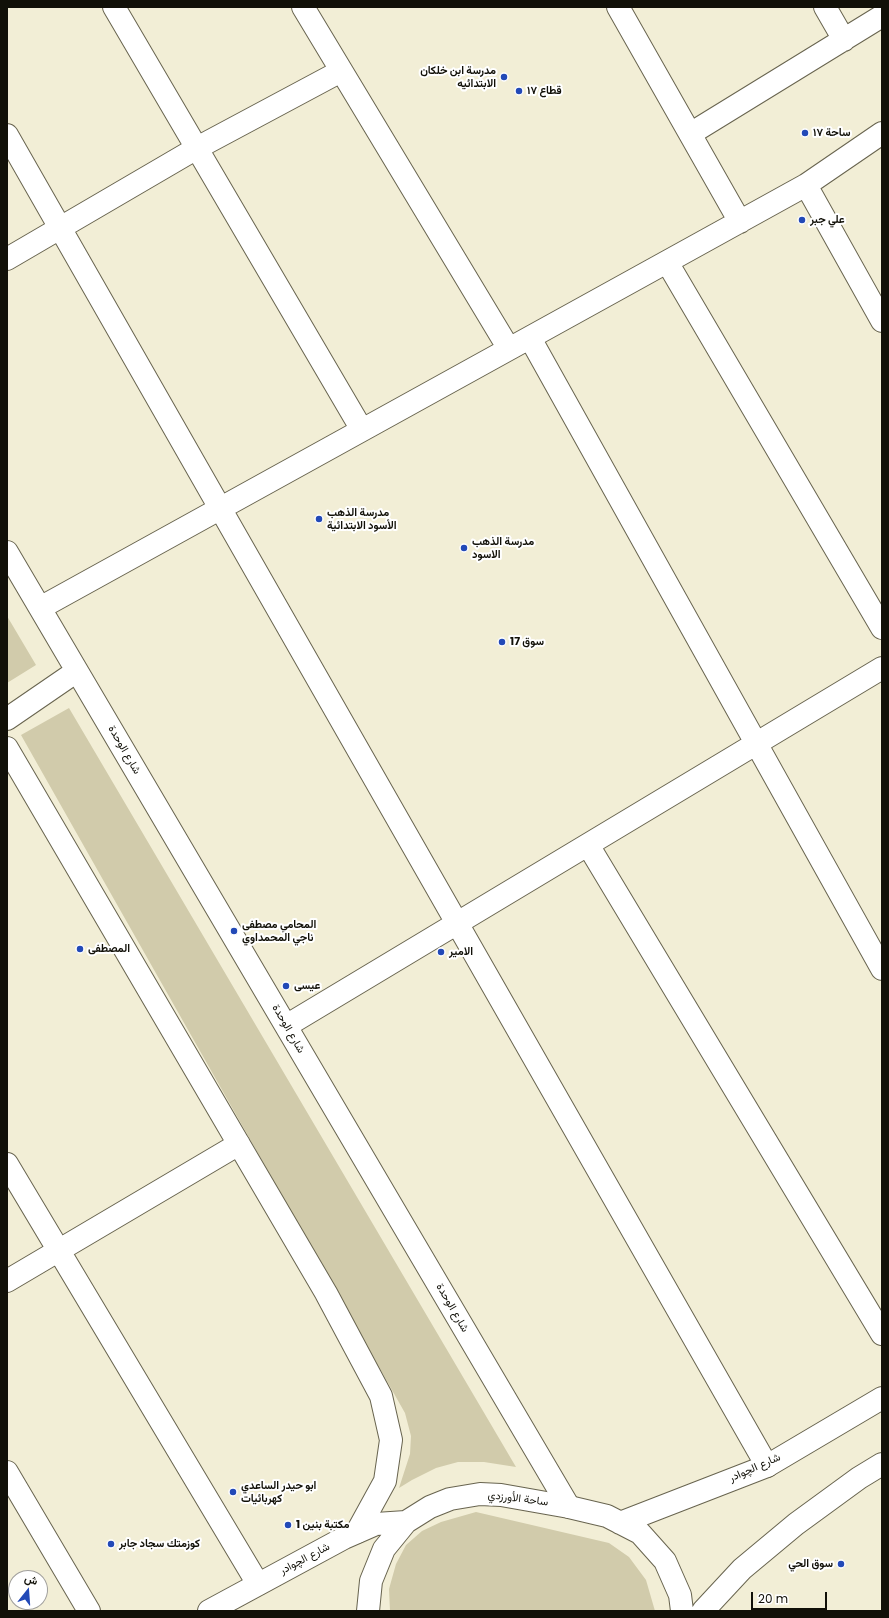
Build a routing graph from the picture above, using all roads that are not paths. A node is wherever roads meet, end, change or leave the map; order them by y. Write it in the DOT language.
graph roads {
  1 [pos="114,7"];
  2 [pos="303,7"];
  3 [pos="618,7"];
  4 [pos="825,7"];
  5 [pos="882,16"];
  6 [pos="844,40"];
  7 [pos="341,71"];
  8 [pos="690,134"];
  9 [pos="882,134"];
  10 [pos="7,135"];
  11 [pos="197,148"];
  12 [pos="806,185"];
  13 [pos="740,222"];
  14 [pos="60,228"];
  15 [pos="7,259"];
  16 [pos="666,262"];
  17 [pos="882,321"];
  18 [pos="530,338"];
  19 [pos="509,349"];
  20 [pos="362,430"];
  21 [pos="221,508"];
  22 [pos="7,552"];
  23 [pos="40,608"];
  24 [pos="882,628"];
  25 [pos="882,668"];
  26 [pos="77,671"];
  27 [pos="7,719"];
  28 [pos="756,744"];
  29 [pos="8,753"];
  30 [pos="588,845"];
  31 [pos="458,923"];
  32 [pos="882,969"];
  33 [pos="286,1026"];
  34 [pos="239,1144"];
  35 [pos="7,1164"];
  36 [pos="58,1250"];
  37 [pos="7,1281"];
  38 [pos="882,1334"];
  39 [pos="882,1398"];
  40 [pos="882,1464"];
  41 [pos="767,1466"];
  42 [pos="7,1472"];
  43 [pos="569,1506"];
  44 [pos="406,1522"];
  45 [pos="620,1523"];
  46 [pos="357,1532"];
  47 [pos="258,1584"];
  48 [pos="88,1611"];
  49 [pos="209,1611"];
  50 [pos="368,1611"];
  51 [pos="682,1611"];
  52 [pos="703,1611"];
  1 -- 11 [label="street"];
  2 -- 7 [label="street"];
  3 -- 8 [label="street"];
  4 -- 6 [label="street"];
  5 -- 6 [label="street"];
  6 -- 8 [label="street"];
  7 -- 11 [label="street"];
  7 -- 19 [label="street"];
  8 -- 13 [label="street"];
  9 -- 12 [label="street"];
  10 -- 14 [label="street"];
  11 -- 14 [label="street"];
  11 -- 20 [label="street"];
  12 -- 13 [label="street"];
  12 -- 17 [label="street"];
  13 -- 16 [label="street"];
  14 -- 15 [label="street"];
  14 -- 21 [label="street"];
  16 -- 18 [label="street"];
  16 -- 24 [label="street"];
  18 -- 19 [label="street"];
  18 -- 28 [label="street"];
  19 -- 20 [label="street"];
  20 -- 21 [label="street"];
  21 -- 23 [label="street"];
  21 -- 31 [label="street"];
  22 -- 23 [label="street, شارع الوحدة"];
  23 -- 26 [label="street, شارع الوحدة"];
  25 -- 28 [label="street"];
  26 -- 27 [label="street"];
  26 -- 33 [label="street, شارع الوحدة"];
  28 -- 30 [label="street"];
  28 -- 32 [label="street"];
  29 -- 34 [label="street"];
  30 -- 31 [label="street"];
  30 -- 38 [label="street"];
  31 -- 33 [label="street"];
  31 -- 41 [label="street"];
  33 -- 43 [label="street, شارع الوحدة"];
  34 -- 36 [label="street"];
  34 -- 46 [label="street"];
  35 -- 36 [label="street"];
  36 -- 37 [label="street"];
  36 -- 47 [label="street"];
  39 -- 41 [label="street, شارع الچوادر"];
  40 -- 52 [label="street"];
  41 -- 45 [label="street, شارع الچوادر"];
  42 -- 48 [label="street"];
  43 -- 44 [label="street, ساحة الأورزدي"];
  43 -- 45 [label="street, ساحة الأورزدي"];
  44 -- 46 [label="street, شارع الچوادر"];
  44 -- 50 [label="street, ساحة الأورزدي"];
  45 -- 51 [label="street, ساحة الأورزدي"];
  46 -- 47 [label="street, شارع الچوادر"];
  47 -- 49 [label="street, شارع الچوادر"];
}
